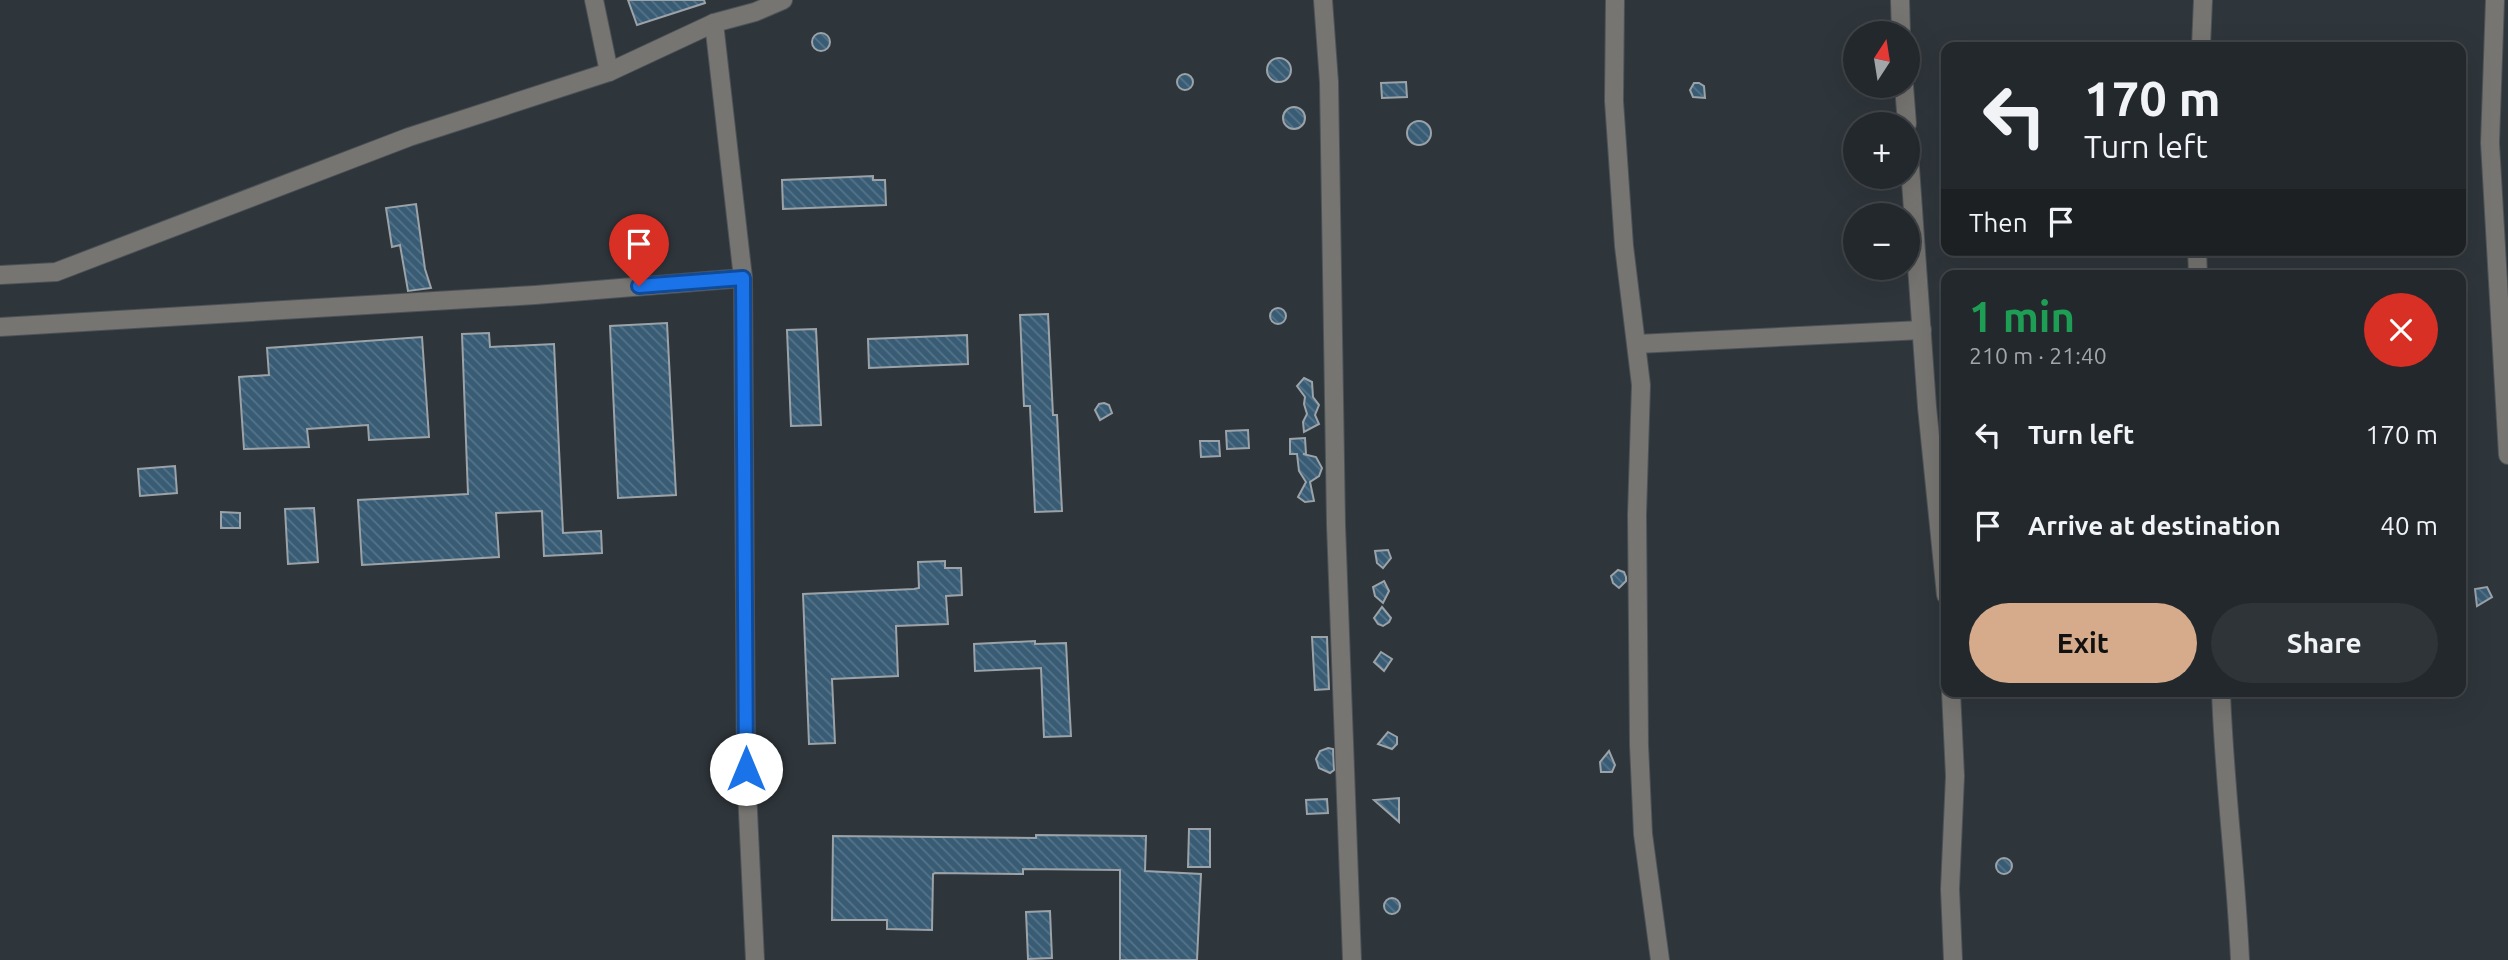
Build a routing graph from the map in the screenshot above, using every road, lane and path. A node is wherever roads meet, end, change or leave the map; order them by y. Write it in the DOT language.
graph roads {
  1 [pos="594,0"];
  2 [pos="783,0"];
  3 [pos="1324,0"];
  4 [pos="1615,0"];
  5 [pos="1899,0"];
  6 [pos="2203,0"];
  7 [pos="2494,0"];
  8 [pos="754,6"];
  9 [pos="1900,21"];
  10 [pos="714,23"];
  11 [pos="2201,42"];
  12 [pos="609,72"];
  13 [pos="1912,189"];
  14 [pos="0,275"];
  15 [pos="743,278"];
  16 [pos="0,327"];
  17 [pos="1922,330"];
  18 [pos="1637,344"];
  19 [pos="2508,455"];
  20 [pos="1941,546"];
  21 [pos="1951,697"];
  22 [pos="2221,697"];
  23 [pos="755,960"];
  24 [pos="1352,960"];
  25 [pos="1660,960"];
  26 [pos="1953,960"];
  27 [pos="2240,960"];
  1 -- 12 [label="street"];
  2 -- 8 [label="street"];
  3 -- 24 [label="street"];
  4 -- 18 [label="street"];
  5 -- 9 [label="street"];
  6 -- 11 [label="street"];
  7 -- 19 [label="street"];
  8 -- 10 [label="street"];
  10 -- 12 [label="street"];
  10 -- 15 [label="street"];
  12 -- 14 [label="street"];
  13 -- 17 [label="street"];
  15 -- 16 [label="street"];
  15 -- 23 [label="street"];
  17 -- 18 [label="street"];
  17 -- 20 [label="street"];
  18 -- 25 [label="street"];
  21 -- 26 [label="street"];
  22 -- 27 [label="street"];
}
